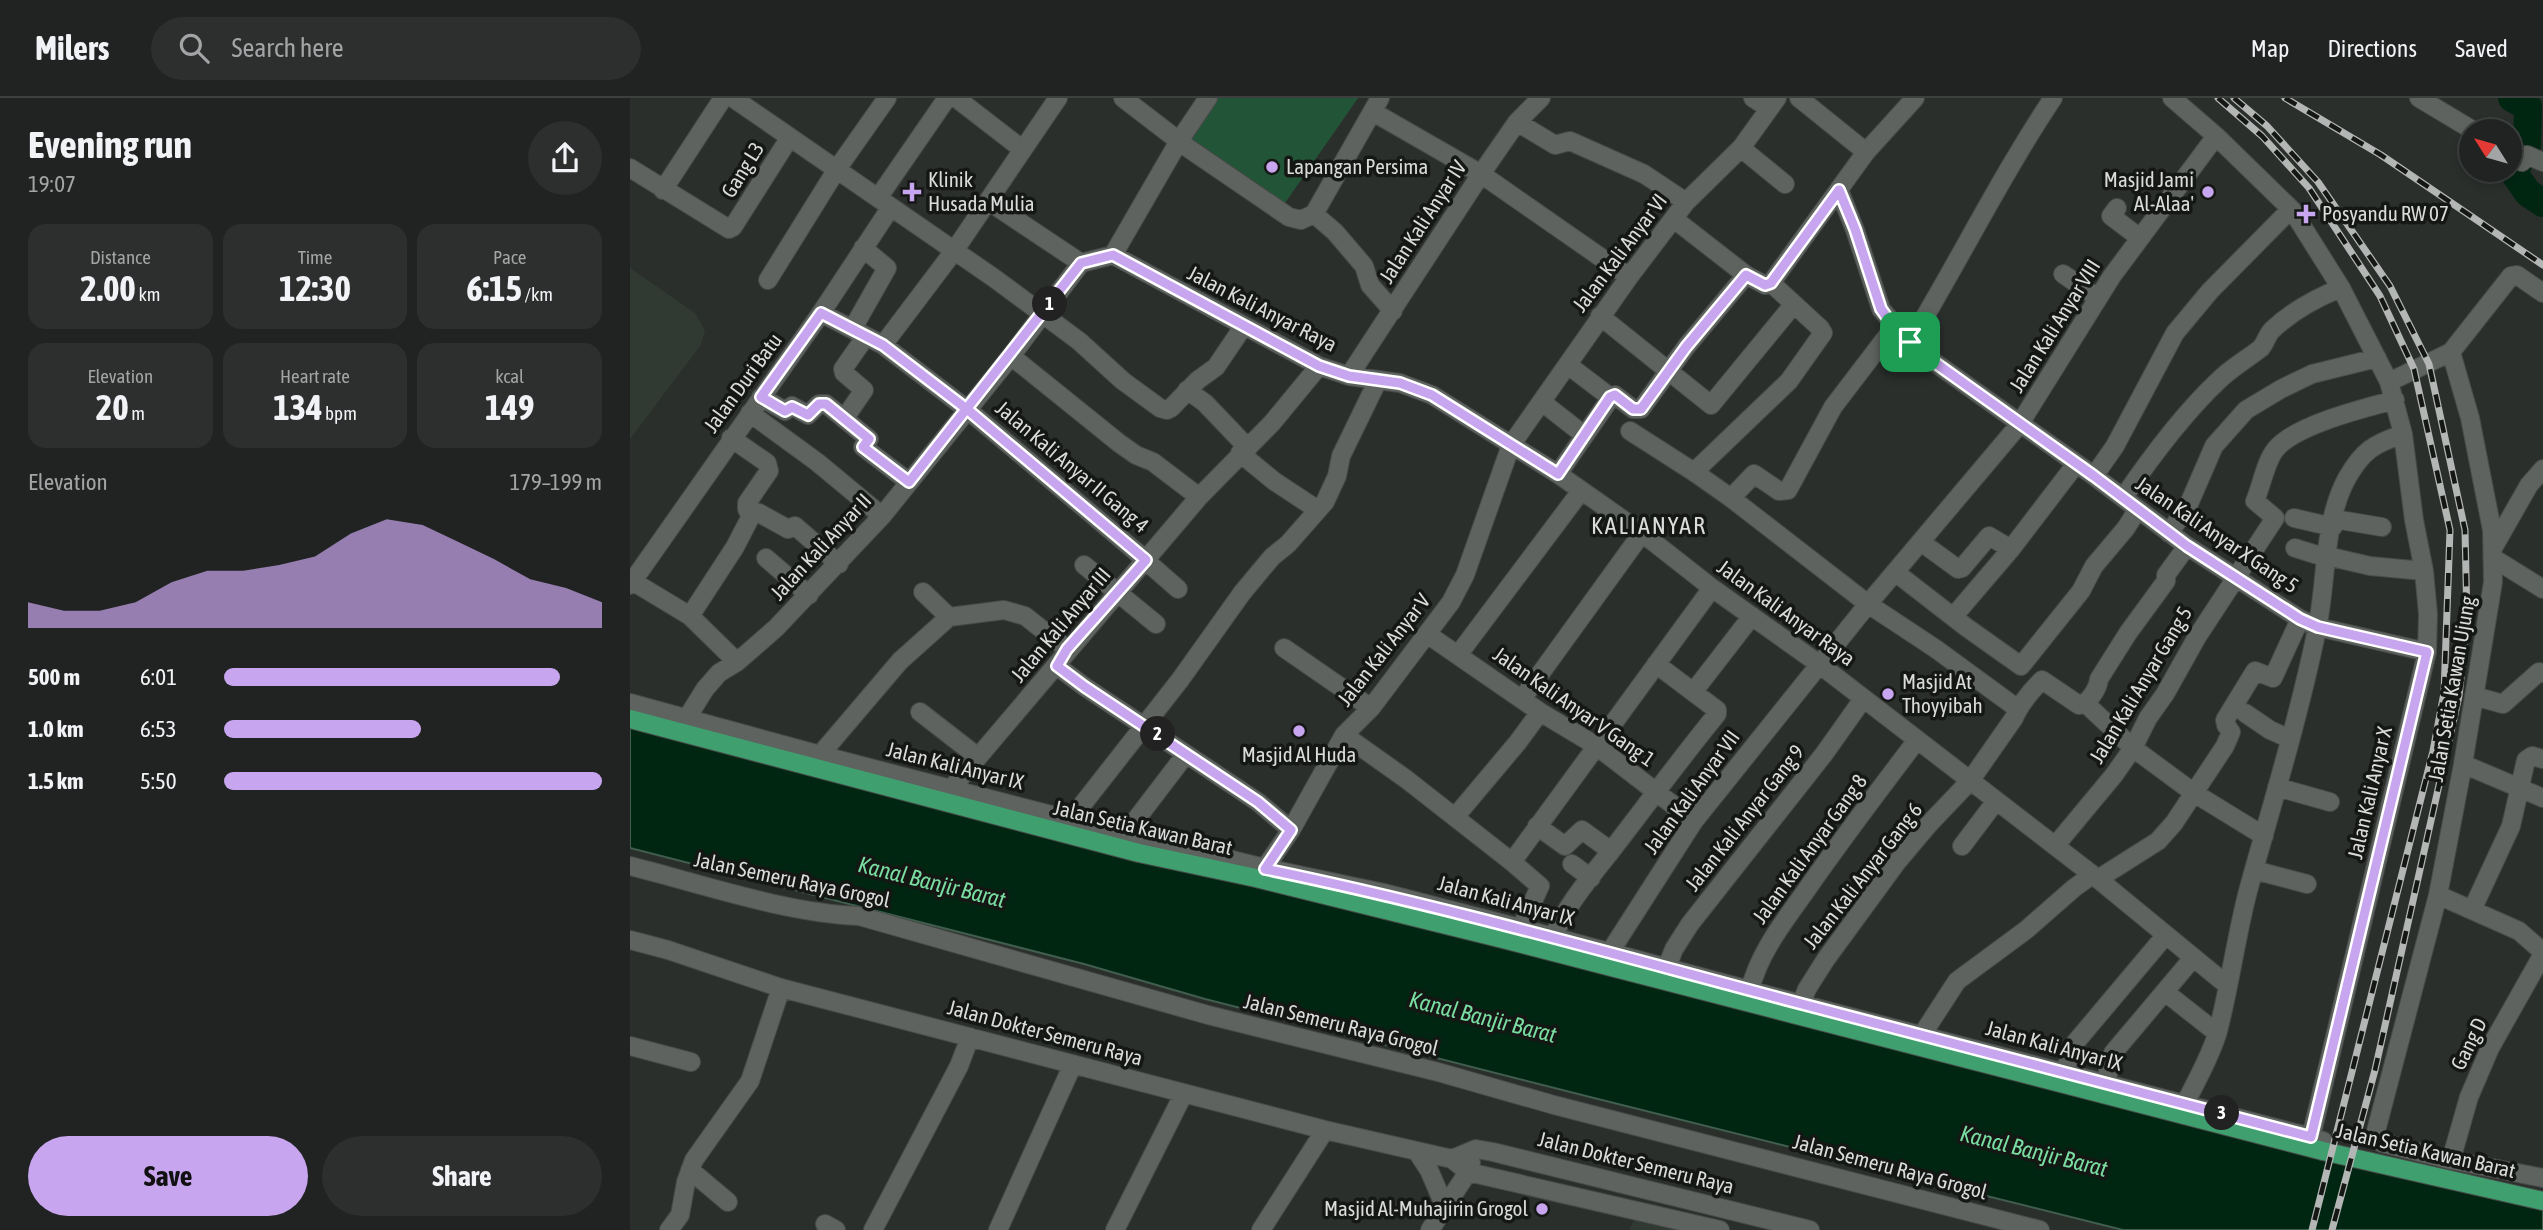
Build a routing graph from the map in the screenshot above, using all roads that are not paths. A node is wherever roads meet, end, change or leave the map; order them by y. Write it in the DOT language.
graph roads {
  1 [pos="723,98"];
  2 [pos="887,98"];
  3 [pos="947,98"];
  4 [pos="956,98"];
  5 [pos="1058,98"];
  6 [pos="1123,98"];
  7 [pos="1208,98"];
  8 [pos="1541,98"];
  9 [pos="1753,98"];
  10 [pos="1799,98"];
  11 [pos="1915,98"];
  12 [pos="2053,98"];
  13 [pos="2172,98"];
  14 [pos="2419,98"];
  15 [pos="742,100"];
  16 [pos="1773,103"];
  17 [pos="1377,105"];
  18 [pos="1517,122"];
  19 [pos="2459,122"];
  20 [pos="790,136"];
  21 [pos="2217,136"];
  22 [pos="1179,141"];
  23 [pos="1740,141"];
  24 [pos="1022,149"];
  25 [pos="1866,152"];
  26 [pos="2522,157"];
  27 [pos="2543,162"];
  28 [pos="630,168"];
  29 [pos="837,169"];
  30 [pos="1480,174"];
  31 [pos="1785,184"];
  32 [pos="663,190"];
  33 [pos="1839,190"];
  34 [pos="988,201"];
  35 [pos="1686,202"];
  36 [pos="885,203"];
  37 [pos="2117,208"];
  38 [pos="2291,209"];
  39 [pos="1314,214"];
  40 [pos="1674,219"];
  41 [pos="2140,238"];
  42 [pos="863,248"];
  43 [pos="954,251"];
  44 [pos="1113,255"];
  45 [pos="1081,263"];
  46 [pos="2063,274"];
  47 [pos="1746,275"];
  48 [pos="1629,276"];
  49 [pos="768,280"];
  50 [pos="1771,283"];
  51 [pos="2341,288"];
  52 [pos="2543,293"];
  53 [pos="2098,298"];
  54 [pos="1794,304"];
  55 [pos="1393,310"];
  56 [pos="821,313"];
  57 [pos="1043,314"];
  58 [pos="1600,316"];
  59 [pos="1244,327"];
  60 [pos="1894,327"];
  61 [pos="860,332"];
  62 [pos="1910,342"];
  63 [pos="883,345"];
  64 [pos="2451,352"];
  65 [pos="1010,356"];
  66 [pos="2377,358"];
  67 [pos="1568,365"];
  68 [pos="1319,366"];
  69 [pos="1669,371"];
  70 [pos="1349,376"];
  71 [pos="1378,380"];
  72 [pos="2389,382"];
  73 [pos="1187,390"];
  74 [pos="761,397"];
  75 [pos="1610,397"];
  76 [pos="2395,400"];
  77 [pos="1542,402"];
  78 [pos="968,410"];
  79 [pos="750,413"];
  80 [pos="844,419"];
  81 [pos="2020,425"];
  82 [pos="1630,431"];
  83 [pos="2403,434"];
  84 [pos="1584,435"];
  85 [pos="731,438"];
  86 [pos="1511,445"];
  87 [pos="1244,450"];
  88 [pos="2076,464"];
  89 [pos="2543,469"];
  90 [pos="1693,472"];
  91 [pos="1558,474"];
  92 [pos="2094,476"];
  93 [pos="909,482"];
  94 [pos="1581,491"];
  95 [pos="1199,497"];
  96 [pos="1731,498"];
  97 [pos="2123,498"];
  98 [pos="2138,509"];
  99 [pos="1318,510"];
  100 [pos="751,516"];
  101 [pos="882,516"];
  102 [pos="2294,518"];
  103 [pos="2333,523"];
  104 [pos="2382,527"];
  105 [pos="1642,533"];
  106 [pos="2169,533"];
  107 [pos="1921,542"];
  108 [pos="2187,546"];
  109 [pos="2295,548"];
  110 [pos="2011,549"];
  111 [pos="2493,553"];
  112 [pos="2327,557"];
  113 [pos="766,558"];
  114 [pos="1146,560"];
  115 [pos="839,564"];
  116 [pos="1084,565"];
  117 [pos="2424,571"];
  118 [pos="1895,572"];
  119 [pos="2237,578"];
  120 [pos="631,583"];
  121 [pos="1712,588"];
  122 [pos="1178,589"];
  123 [pos="2543,589"];
  124 [pos="923,592"];
  125 [pos="1117,593"];
  126 [pos="809,595"];
  127 [pos="1868,604"];
  128 [pos="690,616"];
  129 [pos="1752,616"];
  130 [pos="949,617"];
  131 [pos="1953,617"];
  132 [pos="2300,619"];
  133 [pos="1156,624"];
  134 [pos="2318,627"];
  135 [pos="1427,634"];
  136 [pos="1284,648"];
  137 [pos="1067,649"];
  138 [pos="2427,652"];
  139 [pos="1458,655"];
  140 [pos="737,662"];
  141 [pos="1656,664"];
  142 [pos="1819,664"];
  143 [pos="1057,666"];
  144 [pos="2021,666"];
  145 [pos="2543,673"];
  146 [pos="2042,680"];
  147 [pos="1694,691"];
  148 [pos="2474,695"];
  149 [pos="1522,699"];
  150 [pos="1863,699"];
  151 [pos="630,703"];
  152 [pos="2085,703"];
  153 [pos="1371,708"];
  154 [pos="2018,709"];
  155 [pos="920,712"];
  156 [pos="1540,712"];
  157 [pos="2245,713"];
  158 [pos="687,718"];
  159 [pos="630,719"];
  160 [pos="1146,725"];
  161 [pos="1344,735"];
  162 [pos="2290,739"];
  163 [pos="1917,740"];
  164 [pos="1595,746"];
  165 [pos="2133,748"];
  166 [pos="1186,754"];
  167 [pos="820,755"];
  168 [pos="978,757"];
  169 [pos="2543,759"];
  170 [pos="2463,764"];
  171 [pos="1969,781"];
  172 [pos="2277,787"];
  173 [pos="951,789"];
  174 [pos="2521,789"];
  175 [pos="1656,791"];
  176 [pos="2194,793"];
  177 [pos="2543,798"];
  178 [pos="1996,801"];
  179 [pos="2330,802"];
  180 [pos="1455,817"];
  181 [pos="1071,819"];
  182 [pos="1694,821"];
  183 [pos="1537,826"];
  184 [pos="1291,830"];
  185 [pos="1125,834"];
  186 [pos="2264,836"];
  187 [pos="1962,846"];
  188 [pos="2055,846"];
  189 [pos="1611,850"];
  190 [pos="1512,862"];
  191 [pos="1572,864"];
  192 [pos="630,866"];
  193 [pos="1265,869"];
  194 [pos="2254,870"];
  195 [pos="2095,877"];
  196 [pos="1591,878"];
  197 [pos="2307,884"];
  198 [pos="2438,895"];
  199 [pos="2473,908"];
  200 [pos="1521,928"];
  201 [pos="2165,936"];
  202 [pos="1554,937"];
  203 [pos="630,940"];
  204 [pos="1610,952"];
  205 [pos="2543,953"];
  206 [pos="2193,958"];
  207 [pos="1667,967"];
  208 [pos="2227,985"];
  209 [pos="781,988"];
  210 [pos="1750,990"];
  211 [pos="2165,992"];
  212 [pos="1801,1004"];
  213 [pos="2217,1033"];
  214 [pos="1922,1035"];
  215 [pos="970,1037"];
  216 [pos="630,1046"];
  217 [pos="691,1062"];
  218 [pos="1073,1064"];
  219 [pos="2064,1073"];
  220 [pos="2108,1084"];
  221 [pos="1184,1093"];
  222 [pos="2185,1104"];
  223 [pos="1325,1130"];
  224 [pos="2376,1131"];
  225 [pos="2317,1144"];
  226 [pos="1476,1149"];
  227 [pos="1419,1153"];
  228 [pos="1452,1159"];
  229 [pos="2451,1160"];
  230 [pos="690,1170"];
  231 [pos="1468,1172"];
  232 [pos="2543,1178"];
  233 [pos="2543,1201"];
  234 [pos="728,1202"];
  235 [pos="1445,1207"];
  236 [pos="669,1230"];
  237 [pos="873,1230"];
  238 [pos="998,1230"];
  239 [pos="1115,1230"];
  240 [pos="1261,1230"];
  241 [pos="1430,1230"];
  242 [pos="1720,1230"];
  243 [pos="1810,1230"];
  244 [pos="2040,1230"];
  1 -- 32 [label="street"];
  2 -- 29 [label="street"];
  3 -- 36 [label="street, Jalan Duri Batu"];
  4 -- 24 [label="street"];
  5 -- 24 [label="street"];
  6 -- 22 [label="street"];
  7 -- 22 [label="street"];
  8 -- 18 [label="street, Jalan Kali Anyar IV"];
  9 -- 16 [label="street"];
  10 -- 25 [label="street"];
  11 -- 25 [label="street"];
  12 -- 62 [label="street"];
  13 -- 21 [label="street, Jalan Kali Anyar X"];
  14 -- 19 [label="street"];
  15 -- 20 [label="street"];
  16 -- 23 [label="street, Jalan Kali Anyar VI"];
  17 -- 30 [label="street"];
  17 -- 39 [label="street"];
  18 -- 30 [label="street, Jalan Kali Anyar IV"];
  18 -- 35 [label="street"];
  20 -- 29 [label="street"];
  20 -- 32 [label="street, Gang L3"];
  21 -- 38 [label="street, Jalan Kali Anyar X"];
  21 -- 41 [label="street, Jalan Kali Anyar VIII"];
  22 -- 39 [label="street"];
  22 -- 44 [label="street"];
  23 -- 31 [label="street"];
  23 -- 35 [label="street, Jalan Kali Anyar VI"];
  24 -- 34 [label="street"];
  25 -- 33 [label="street"];
  26 -- 27 [label="street"];
  28 -- 32 [label="street"];
  29 -- 36 [label="street"];
  29 -- 49 [label="street"];
  30 -- 48 [label="street"];
  30 -- 55 [label="street, Jalan Kali Anyar IV"];
  33 -- 50 [label="street"];
  33 -- 60 [label="street, Jalan Kali Anyar X Gang 5"];
  34 -- 43 [label="street"];
  34 -- 45 [label="street"];
  35 -- 40 [label="street, Jalan Kali Anyar VI"];
  36 -- 42 [label="street, Jalan Duri Batu"];
  36 -- 43 [label="street"];
  37 -- 41 [label="street"];
  38 -- 51 [label="street, Jalan Kali Anyar X"];
  38 -- 92 [label="street"];
  39 -- 55 [label="street"];
  40 -- 47 [label="street"];
  40 -- 48 [label="street, Jalan Kali Anyar VI"];
  41 -- 53 [label="street, Jalan Kali Anyar VIII"];
  42 -- 56 [label="street, Jalan Duri Batu"];
  42 -- 61 [label="street"];
  43 -- 57 [label="street"];
  43 -- 63 [label="street"];
  44 -- 45 [label="street"];
  44 -- 59 [label="street, Jalan Kali Anyar Raya"];
  45 -- 57 [label="street, Jalan Kali Anyar II"];
  46 -- 53 [label="street"];
  47 -- 50 [label="street"];
  47 -- 69 [label="street"];
  48 -- 58 [label="street, Jalan Kali Anyar VI"];
  50 -- 54 [label="street"];
  51 -- 66 [label="street, Jalan Kali Anyar X"];
  51 -- 97 [label="street"];
  52 -- 64 [label="street"];
  53 -- 81 [label="street, Jalan Kali Anyar VIII"];
  54 -- 69 [label="street"];
  54 -- 90 [label="street"];
  55 -- 70 [label="street, Jalan Kali Anyar IV"];
  56 -- 61 [label="street, Jalan Kali Anyar II Gang 4"];
  56 -- 74 [label="street, Jalan Duri Batu"];
  57 -- 65 [label="street, Jalan Kali Anyar II"];
  57 -- 73 [label="street"];
  58 -- 67 [label="street, Jalan Kali Anyar VI"];
  58 -- 69 [label="street"];
  59 -- 68 [label="street, Jalan Kali Anyar Raya"];
  59 -- 73 [label="street"];
  60 -- 62 [label="street, Jalan Kali Anyar X Gang 5"];
  60 -- 96 [label="street"];
  61 -- 63 [label="street, Jalan Kali Anyar II Gang 4"];
  61 -- 80 [label="street"];
  62 -- 81 [label="street, Jalan Kali Anyar X Gang 5"];
  63 -- 78 [label="street, Jalan Kali Anyar II Gang 4"];
  64 -- 72 [label="street"];
  64 -- 111 [label="street, Jalan Setia Kawan Ujung"];
  65 -- 78 [label="street, Jalan Kali Anyar II"];
  65 -- 95 [label="street"];
  66 -- 72 [label="street, Jalan Kali Anyar X"];
  66 -- 106 [label="street"];
  67 -- 75 [label="street"];
  67 -- 77 [label="street, Jalan Kali Anyar VI"];
  68 -- 70 [label="street, Jalan Kali Anyar Raya"];
  68 -- 87 [label="street, Jalan Kali Anyar III"];
  69 -- 75 [label="street"];
  70 -- 71 [label="street, Jalan Kali Anyar Raya"];
  71 -- 86 [label="street, Jalan Kali Anyar Raya"];
  71 -- 99 [label="street"];
  72 -- 76 [label="street, Jalan Kali Anyar X"];
  73 -- 87 [label="street"];
  74 -- 79 [label="street, Jalan Duri Batu"];
  74 -- 80 [label="street"];
  75 -- 84 [label="street"];
  76 -- 83 [label="street, Jalan Kali Anyar X"];
  76 -- 119 [label="street, Jalan Kali Anyar Gang 5"];
  77 -- 84 [label="street"];
  77 -- 86 [label="street, Jalan Kali Anyar VI"];
  78 -- 93 [label="street, Jalan Kali Anyar II"];
  78 -- 114 [label="street, Jalan Kali Anyar II Gang 4"];
  79 -- 85 [label="street, Jalan Duri Batu"];
  79 -- 101 [label="street"];
  80 -- 93 [label="street"];
  81 -- 88 [label="street, Jalan Kali Anyar X Gang 5"];
  81 -- 107 [label="street, Jalan Kali Anyar VIII"];
  82 -- 90 [label="street"];
  83 -- 103 [label="street"];
  83 -- 117 [label="street, Jalan Kali Anyar X"];
  84 -- 91 [label="street"];
  85 -- 100 [label="street"];
  85 -- 120 [label="street, Jalan Duri Batu"];
  86 -- 91 [label="street, Jalan Kali Anyar Raya"];
  86 -- 135 [label="street, Jalan Kali Anyar V"];
  87 -- 95 [label="street, Jalan Kali Anyar III"];
  87 -- 99 [label="street"];
  88 -- 92 [label="street, Jalan Kali Anyar X Gang 5"];
  88 -- 110 [label="street"];
  89 -- 111 [label="street"];
  90 -- 96 [label="street"];
  91 -- 94 [label="street, Jalan Kali Anyar Raya"];
  92 -- 97 [label="street, Jalan Kali Anyar X Gang 5"];
  93 -- 101 [label="street, Jalan Kali Anyar II"];
  94 -- 105 [label="street, Jalan Kali Anyar Raya"];
  94 -- 139 [label="street"];
  95 -- 114 [label="street, Jalan Kali Anyar III"];
  96 -- 127 [label="street"];
  97 -- 98 [label="street, Jalan Kali Anyar X Gang 5"];
  98 -- 106 [label="street, Jalan Kali Anyar X Gang 5"];
  98 -- 144 [label="street"];
  99 -- 160 [label="street"];
  100 -- 115 [label="street"];
  100 -- 128 [label="street"];
  101 -- 115 [label="street, Jalan Kali Anyar II"];
  102 -- 103 [label="street"];
  103 -- 104 [label="street"];
  103 -- 112 [label="street"];
  105 -- 121 [label="street, Jalan Kali Anyar Raya"];
  105 -- 149 [label="street"];
  106 -- 108 [label="street, Jalan Kali Anyar X Gang 5"];
  107 -- 110 [label="street"];
  107 -- 118 [label="street, Jalan Kali Anyar VIII"];
  108 -- 119 [label="street, Jalan Kali Anyar X Gang 5"];
  108 -- 152 [label="street"];
  109 -- 112 [label="street"];
  110 -- 131 [label="street"];
  111 -- 123 [label="street"];
  111 -- 148 [label="street, Jalan Setia Kawan Ujung"];
  112 -- 117 [label="street"];
  112 -- 134 [label="street"];
  113 -- 126 [label="street"];
  114 -- 122 [label="street, Jalan Kali Anyar II Gang 4"];
  114 -- 125 [label="street, Jalan Kali Anyar III"];
  115 -- 126 [label="street, Jalan Kali Anyar II"];
  116 -- 125 [label="street"];
  117 -- 138 [label="street, Jalan Kali Anyar X"];
  118 -- 127 [label="street, Jalan Kali Anyar VIII"];
  118 -- 131 [label="street"];
  119 -- 132 [label="street, Jalan Kali Anyar X Gang 5"];
  119 -- 165 [label="street, Jalan Kali Anyar Gang 5"];
  120 -- 128 [label="street"];
  121 -- 129 [label="street, Jalan Kali Anyar Raya"];
  121 -- 141 [label="street"];
  124 -- 130 [label="street"];
  125 -- 133 [label="street"];
  125 -- 137 [label="street, Jalan Kali Anyar III"];
  126 -- 140 [label="street, Jalan Kali Anyar II"];
  127 -- 142 [label="street, Jalan Kali Anyar VIII"];
  127 -- 154 [label="street"];
  128 -- 140 [label="street"];
  129 -- 142 [label="street, Jalan Kali Anyar Raya"];
  129 -- 147 [label="street"];
  130 -- 137 [label="street"];
  130 -- 167 [label="street"];
  131 -- 144 [label="street"];
  132 -- 134 [label="street, Jalan Kali Anyar X Gang 5"];
  132 -- 176 [label="street"];
  134 -- 138 [label="street, Jalan Kali Anyar X Gang 5"];
  134 -- 162 [label="street"];
  135 -- 139 [label="street, Jalan Kali Anyar V Gang 1"];
  135 -- 153 [label="street, Jalan Kali Anyar V"];
  136 -- 153 [label="street"];
  137 -- 143 [label="street, Jalan Kali Anyar III"];
  138 -- 225 [label="street, Jalan Kali Anyar X"];
  139 -- 149 [label="street, Jalan Kali Anyar V Gang 1"];
  140 -- 158 [label="street, Jalan Kali Anyar II"];
  141 -- 147 [label="street"];
  141 -- 164 [label="street"];
  142 -- 150 [label="street, Jalan Kali Anyar Raya"];
  142 -- 182 [label="street, Jalan Kali Anyar VII"];
  143 -- 160 [label="street"];
  143 -- 168 [label="street, Jalan Kali Anyar III"];
  144 -- 146 [label="street"];
  145 -- 148 [label="street"];
  146 -- 152 [label="street"];
  146 -- 154 [label="street, Jalan Kali Anyar Gang 6"];
  147 -- 175 [label="street"];
  148 -- 170 [label="street, Jalan Setia Kawan Ujung"];
  149 -- 156 [label="street, Jalan Kali Anyar V Gang 1"];
  150 -- 163 [label="street, Jalan Kali Anyar Raya"];
  150 -- 207 [label="street, Jalan Kali Anyar Gang 9"];
  151 -- 158 [label="street, Jalan Kali Anyar IX"];
  152 -- 165 [label="street"];
  153 -- 161 [label="street, Jalan Kali Anyar V"];
  154 -- 171 [label="street, Jalan Kali Anyar Gang 6"];
  155 -- 168 [label="street"];
  156 -- 164 [label="street, Jalan Kali Anyar V Gang 1"];
  156 -- 180 [label="street"];
  157 -- 162 [label="street"];
  158 -- 167 [label="street, Jalan Kali Anyar IX"];
  159 -- 225 [label="main road, Jalan Setia Kawan Barat"];
  160 -- 166 [label="street"];
  160 -- 181 [label="street"];
  161 -- 180 [label="street"];
  161 -- 184 [label="street, Jalan Kali Anyar V"];
  162 -- 172 [label="street"];
  163 -- 171 [label="street, Jalan Kali Anyar Raya"];
  163 -- 210 [label="street, Jalan Kali Anyar Gang 8"];
  164 -- 175 [label="street, Jalan Kali Anyar V Gang 1"];
  164 -- 183 [label="street"];
  165 -- 176 [label="street"];
  165 -- 188 [label="street, Jalan Kali Anyar Gang 5"];
  166 -- 184 [label="street"];
  166 -- 185 [label="street"];
  167 -- 173 [label="street, Jalan Kali Anyar IX"];
  168 -- 173 [label="street, Jalan Kali Anyar III"];
  169 -- 174 [label="street"];
  170 -- 174 [label="street"];
  170 -- 198 [label="street, Jalan Setia Kawan Ujung"];
  171 -- 178 [label="street, Jalan Kali Anyar Raya"];
  171 -- 212 [label="street, Jalan Kali Anyar Gang 6"];
  172 -- 179 [label="street"];
  172 -- 186 [label="street"];
  173 -- 181 [label="street, Jalan Kali Anyar IX"];
  174 -- 177 [label="street"];
  174 -- 199 [label="street"];
  175 -- 182 [label="street, Jalan Kali Anyar V Gang 1"];
  175 -- 189 [label="street"];
  176 -- 186 [label="street"];
  176 -- 195 [label="street"];
  178 -- 187 [label="street"];
  178 -- 188 [label="street, Jalan Kali Anyar Raya"];
  180 -- 190 [label="street"];
  181 -- 185 [label="street, Jalan Kali Anyar IX"];
  182 -- 204 [label="street, Jalan Kali Anyar VII"];
  183 -- 189 [label="street"];
  183 -- 190 [label="street"];
  184 -- 193 [label="street, Jalan Kali Anyar V"];
  185 -- 193 [label="street, Jalan Kali Anyar IX"];
  186 -- 194 [label="street"];
  188 -- 195 [label="street, Jalan Kali Anyar Raya"];
  189 -- 196 [label="street"];
  190 -- 200 [label="street"];
  191 -- 196 [label="street"];
  192 -- 244 [label="street, Jalan Semeru Raya Grogol"];
  193 -- 200 [label="street, Jalan Kali Anyar IX"];
  194 -- 197 [label="street"];
  194 -- 208 [label="street"];
  195 -- 201 [label="street, Jalan Kali Anyar Raya"];
  195 -- 214 [label="street"];
  196 -- 202 [label="street"];
  198 -- 199 [label="street"];
  198 -- 224 [label="street, Jalan Setia Kawan Ujung"];
  199 -- 205 [label="street"];
  200 -- 202 [label="street, Jalan Kali Anyar IX"];
  201 -- 206 [label="street, Jalan Kali Anyar Raya"];
  201 -- 219 [label="street"];
  202 -- 204 [label="street, Jalan Kali Anyar IX"];
  203 -- 209 [label="street, Jalan Dokter Semeru Raya"];
  204 -- 207 [label="street, Jalan Kali Anyar IX"];
  205 -- 229 [label="street, Gang D"];
  206 -- 208 [label="street, Jalan Kali Anyar Raya"];
  206 -- 211 [label="street"];
  207 -- 210 [label="street, Jalan Kali Anyar IX"];
  208 -- 213 [label="street"];
  209 -- 215 [label="street, Jalan Dokter Semeru Raya"];
  209 -- 230 [label="street"];
  210 -- 212 [label="street, Jalan Kali Anyar IX"];
  211 -- 213 [label="street"];
  211 -- 220 [label="street"];
  212 -- 214 [label="street, Jalan Kali Anyar IX"];
  213 -- 222 [label="street"];
  214 -- 219 [label="street, Jalan Kali Anyar IX"];
  215 -- 218 [label="street, Jalan Dokter Semeru Raya"];
  215 -- 237 [label="street"];
  216 -- 217 [label="street"];
  218 -- 221 [label="street, Jalan Dokter Semeru Raya"];
  218 -- 238 [label="street"];
  219 -- 220 [label="street, Jalan Kali Anyar IX"];
  220 -- 222 [label="street, Jalan Kali Anyar IX"];
  221 -- 223 [label="street, Jalan Dokter Semeru Raya"];
  221 -- 239 [label="street"];
  222 -- 225 [label="street, Jalan Kali Anyar IX"];
  223 -- 227 [label="street, Jalan Dokter Semeru Raya"];
  223 -- 240 [label="street"];
  224 -- 229 [label="street, Jalan Setia Kawan Barat"];
  225 -- 233 [label="main road, Jalan Setia Kawan Barat"];
  226 -- 228 [label="street"];
  226 -- 231 [label="street"];
  226 -- 243 [label="street, Jalan Dokter Semeru Raya"];
  227 -- 228 [label="street, Jalan Dokter Semeru Raya"];
  227 -- 235 [label="street"];
  228 -- 231 [label="street, Jalan Dokter Semeru Raya"];
  229 -- 232 [label="street, Jalan Setia Kawan Barat"];
  230 -- 234 [label="street"];
  230 -- 236 [label="street"];
  231 -- 235 [label="street"];
  231 -- 242 [label="street, Jalan Dokter Semeru Raya"];
  235 -- 241 [label="street"];
}
